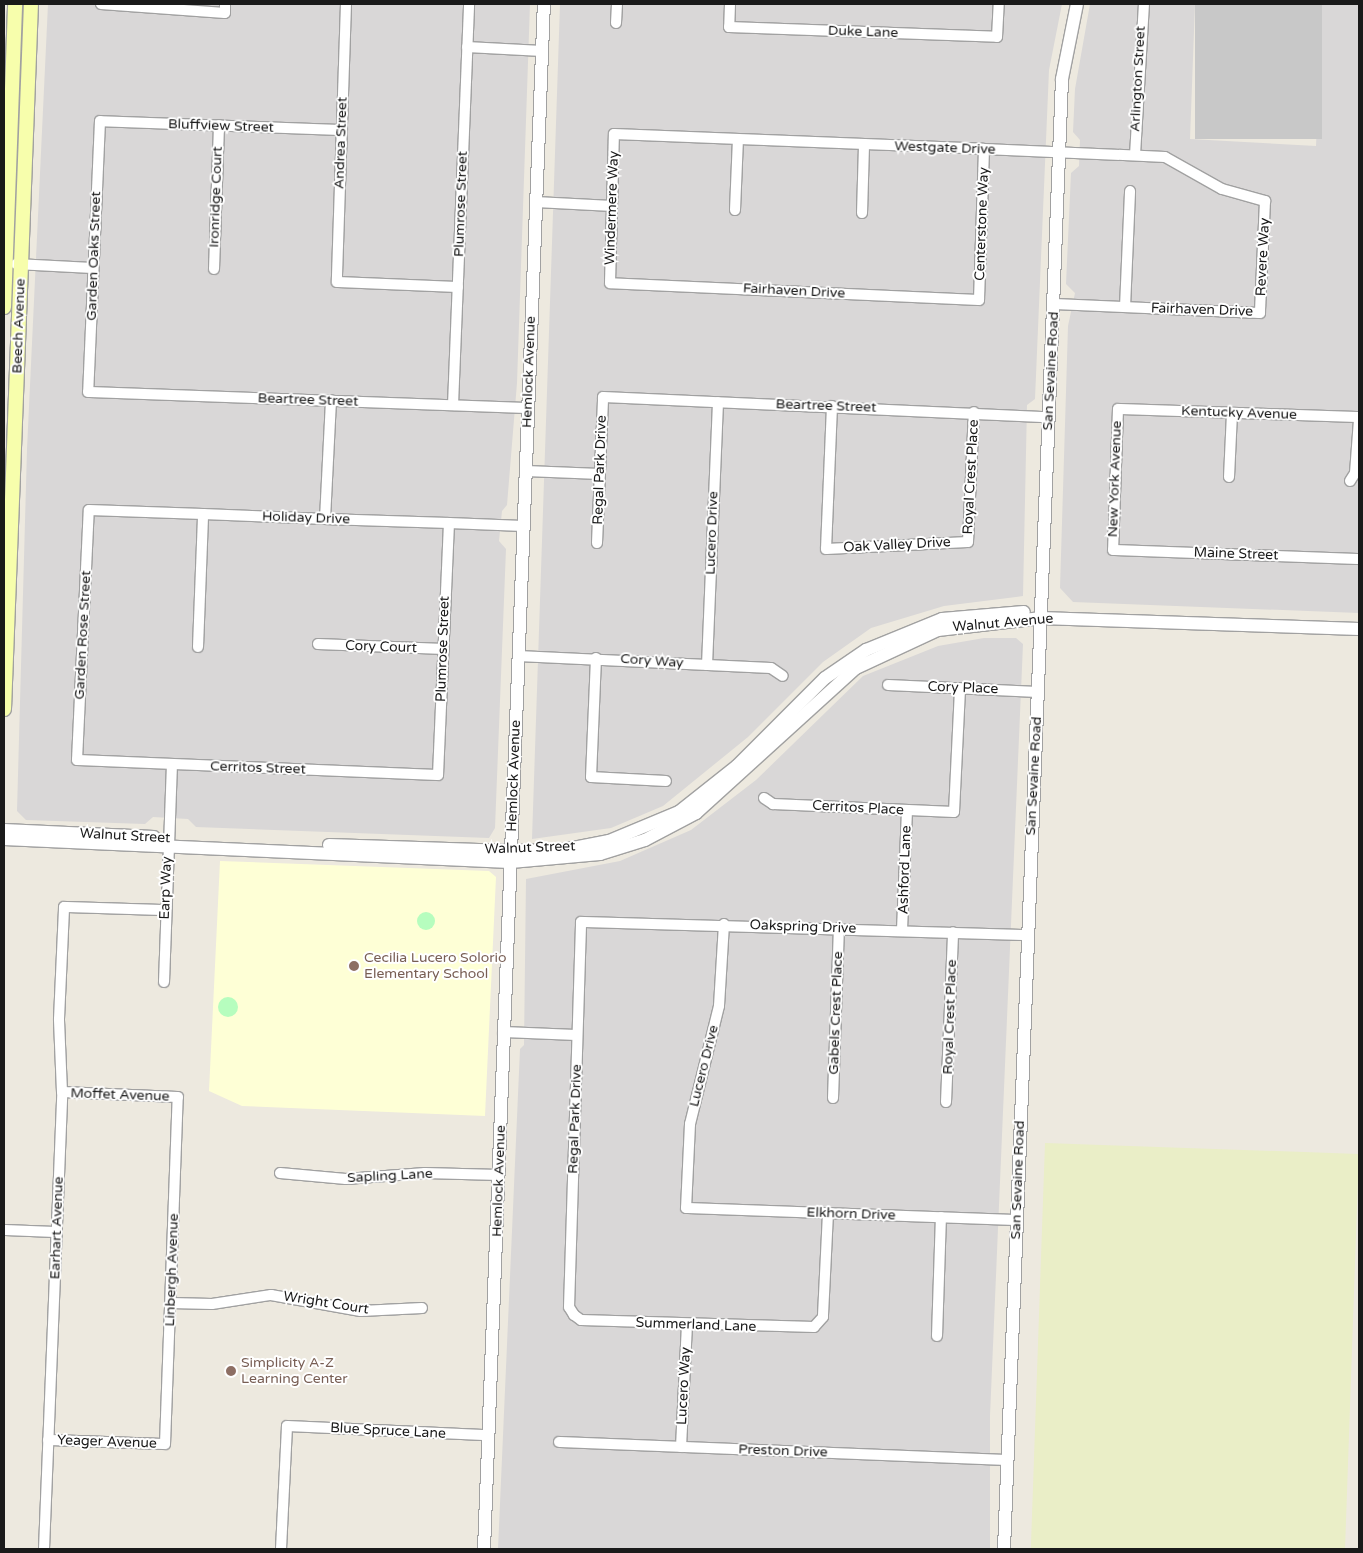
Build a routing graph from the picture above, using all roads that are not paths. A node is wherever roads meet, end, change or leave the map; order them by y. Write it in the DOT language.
graph roads {
  1 [pos="15,4"];
  2 [pos="31,4"];
  3 [pos="346,4"];
  4 [pos="469,4"];
  5 [pos="544,4"];
  6 [pos="617,4"];
  7 [pos="730,4"];
  8 [pos="999,4"];
  9 [pos="1077,4"];
  10 [pos="1144,4"];
  11 [pos="101,5"];
  12 [pos="225,8"];
  13 [pos="616,23"];
  14 [pos="467,47"];
  15 [pos="542,51"];
  16 [pos="8,65"];
  17 [pos="29,66"];
  18 [pos="100,121"];
  19 [pos="219,126"];
  20 [pos="342,130"];
  21 [pos="614,134"];
  22 [pos="738,139"];
  23 [pos="864,144"];
  24 [pos="984,149"];
  25 [pos="1059,153"];
  26 [pos="1135,156"];
  27 [pos="1130,191"];
  28 [pos="1265,201"];
  29 [pos="536,202"];
  30 [pos="612,206"];
  31 [pos="735,210"];
  32 [pos="862,213"];
  33 [pos="5,264"];
  34 [pos="21,265"];
  35 [pos="92,268"];
  36 [pos="214,269"];
  37 [pos="610,282"];
  38 [pos="458,287"];
  39 [pos="979,300"];
  40 [pos="1054,304"];
  41 [pos="4,307"];
  42 [pos="1125,307"];
  43 [pos="1260,313"];
  44 [pos="88,392"];
  45 [pos="603,397"];
  46 [pos="331,400"];
  47 [pos="718,402"];
  48 [pos="453,405"];
  49 [pos="832,406"];
  50 [pos="528,408"];
  51 [pos="1118,409"];
  52 [pos="974,412"];
  53 [pos="1232,413"];
  54 [pos="1048,417"];
  55 [pos="1359,418"];
  56 [pos="526,471"];
  57 [pos="600,474"];
  58 [pos="1229,477"];
  59 [pos="1350,481"];
  60 [pos="8,506"];
  61 [pos="89,510"];
  62 [pos="203,514"];
  63 [pos="325,519"];
  64 [pos="448,523"];
  65 [pos="523,526"];
  66 [pos="968,542"];
  67 [pos="597,543"];
  68 [pos="1112,550"];
  69 [pos="1359,559"];
  70 [pos="1040,618"];
  71 [pos="1359,629"];
  72 [pos="318,644"];
  73 [pos="198,647"];
  74 [pos="444,649"];
  75 [pos="518,656"];
  76 [pos="596,658"];
  77 [pos="707,665"];
  78 [pos="782,676"];
  79 [pos="888,685"];
  80 [pos="960,688"];
  81 [pos="1038,692"];
  82 [pos="4,709"];
  83 [pos="77,760"];
  84 [pos="172,764"];
  85 [pos="438,775"];
  86 [pos="666,781"];
  87 [pos="764,798"];
  88 [pos="907,810"];
  89 [pos="4,830"];
  90 [pos="4,839"];
  91 [pos="168,842"];
  92 [pos="511,856"];
  93 [pos="165,910"];
  94 [pos="581,922"];
  95 [pos="724,924"];
  96 [pos="839,928"];
  97 [pos="902,930"];
  98 [pos="953,932"];
  99 [pos="1026,935"];
  100 [pos="164,982"];
  101 [pos="503,1032"];
  102 [pos="577,1035"];
  103 [pos="62,1092"];
  104 [pos="178,1097"];
  105 [pos="833,1098"];
  106 [pos="946,1102"];
  107 [pos="280,1173"];
  108 [pos="499,1175"];
  109 [pos="686,1208"];
  110 [pos="828,1213"];
  111 [pos="941,1217"];
  112 [pos="1016,1220"];
  113 [pos="4,1230"];
  114 [pos="56,1232"];
  115 [pos="171,1303"];
  116 [pos="422,1308"];
  117 [pos="574,1315"];
  118 [pos="687,1325"];
  119 [pos="936,1336"];
  120 [pos="488,1435"];
  121 [pos="48,1440"];
  122 [pos="559,1442"];
  123 [pos="166,1444"];
  124 [pos="681,1447"];
  125 [pos="1008,1460"];
  126 [pos="44,1549"];
  127 [pos="281,1549"];
  128 [pos="484,1549"];
  129 [pos="1004,1549"];
  1 -- 16 [label="main road, Beech Avenue"];
  2 -- 17 [label="main road, Beech Avenue"];
  3 -- 20 [label="street, Andrea Street"];
  4 -- 14 [label="street, Plumrose Street"];
  5 -- 15 [label="street, Hemlock Avenue"];
  6 -- 13 [label="street"];
  7 -- 8 [label="street, Duke Lane"];
  9 -- 25 [label="street, San Sevaine Road"];
  10 -- 26 [label="street, Arlington Street"];
  11 -- 12 [label="street"];
  14 -- 15 [label="street"];
  14 -- 38 [label="street, Plumrose Street"];
  15 -- 29 [label="street, Hemlock Avenue"];
  16 -- 17 [label="street"];
  16 -- 33 [label="main road, Beech Avenue"];
  17 -- 34 [label="main road, Beech Avenue"];
  18 -- 19 [label="street, Bluffview Street"];
  18 -- 35 [label="street, Garden Oaks Street"];
  19 -- 20 [label="street, Bluffview Street"];
  19 -- 36 [label="street, Ironridge Court"];
  20 -- 38 [label="street, Andrea Street"];
  21 -- 22 [label="street, Westgate Drive"];
  21 -- 30 [label="street, Windermere Way"];
  22 -- 23 [label="street, Westgate Drive"];
  22 -- 31 [label="street"];
  23 -- 24 [label="street, Westgate Drive"];
  23 -- 32 [label="street"];
  24 -- 25 [label="street, Westgate Drive"];
  24 -- 39 [label="street, Centerstone Way"];
  25 -- 26 [label="street, Westgate Drive"];
  25 -- 40 [label="street, San Sevaine Road"];
  26 -- 28 [label="street, Westgate Drive"];
  27 -- 42 [label="street"];
  28 -- 43 [label="street, Revere Way"];
  29 -- 30 [label="street"];
  29 -- 50 [label="street, Hemlock Avenue"];
  30 -- 37 [label="street, Windermere Way"];
  33 -- 34 [label="street"];
  33 -- 41 [label="main road, Beech Avenue"];
  34 -- 35 [label="street"];
  34 -- 60 [label="main road, Beech Avenue"];
  35 -- 44 [label="street, Garden Oaks Street"];
  37 -- 39 [label="street, Fairhaven Drive"];
  38 -- 48 [label="street, Plumrose Street"];
  40 -- 42 [label="street, Fairhaven Drive"];
  40 -- 54 [label="street, San Sevaine Road"];
  42 -- 43 [label="street, Fairhaven Drive"];
  44 -- 46 [label="street, Beartree Street"];
  45 -- 47 [label="street, Beartree Street"];
  45 -- 57 [label="street, Regal Park Drive"];
  46 -- 48 [label="street, Beartree Street"];
  46 -- 63 [label="street"];
  47 -- 49 [label="street, Beartree Street"];
  47 -- 77 [label="street, Lucero Drive"];
  48 -- 50 [label="street, Beartree Street"];
  49 -- 52 [label="street, Beartree Street"];
  49 -- 66 [label="street, Oak Valley Drive"];
  50 -- 56 [label="street, Hemlock Avenue"];
  51 -- 53 [label="street, Kentucky Avenue"];
  51 -- 68 [label="street, New York Avenue"];
  52 -- 54 [label="street, Beartree Street"];
  52 -- 66 [label="street, Royal Crest Place"];
  53 -- 55 [label="street, Kentucky Avenue"];
  53 -- 58 [label="street"];
  54 -- 70 [label="street, San Sevaine Road"];
  55 -- 59 [label="street"];
  56 -- 57 [label="street"];
  56 -- 65 [label="street, Hemlock Avenue"];
  57 -- 67 [label="street, Regal Park Drive"];
  60 -- 82 [label="main road, Beech Avenue"];
  61 -- 62 [label="street, Holiday Drive"];
  61 -- 83 [label="street, Garden Rose Street"];
  62 -- 63 [label="street, Holiday Drive"];
  62 -- 73 [label="street"];
  63 -- 64 [label="street, Holiday Drive"];
  64 -- 65 [label="street, Holiday Drive"];
  64 -- 74 [label="street, Plumrose Street"];
  65 -- 75 [label="street, Hemlock Avenue"];
  68 -- 69 [label="street, Maine Street"];
  70 -- 71 [label="street, Walnut Avenue"];
  70 -- 81 [label="street, San Sevaine Road"];
  70 -- 92 [label="street, Walnut Avenue"];
  72 -- 74 [label="street, Cory Court"];
  74 -- 85 [label="street, Plumrose Street"];
  75 -- 76 [label="street, Cory Way"];
  75 -- 92 [label="street, Hemlock Avenue"];
  76 -- 77 [label="street, Cory Way"];
  76 -- 86 [label="street"];
  77 -- 78 [label="street, Cory Way"];
  79 -- 80 [label="street, Cory Place"];
  80 -- 81 [label="street, Cory Place"];
  80 -- 88 [label="street, Cerritos Place"];
  81 -- 99 [label="street, San Sevaine Road"];
  83 -- 84 [label="street, Cerritos Street"];
  84 -- 85 [label="street, Cerritos Street"];
  84 -- 91 [label="street, Earp Way"];
  87 -- 88 [label="street, Cerritos Place"];
  88 -- 97 [label="street, Ashford Lane"];
  89 -- 91 [label="street, Walnut Street"];
  90 -- 91 [label="street, Walnut Street"];
  91 -- 92 [label="street, Walnut Street"];
  91 -- 93 [label="street, Earp Way"];
  92 -- 101 [label="street, Hemlock Avenue"];
  93 -- 100 [label="street, Earp Way"];
  93 -- 103 [label="street, Earhart Avenue"];
  94 -- 95 [label="street, Oakspring Drive"];
  94 -- 102 [label="street, Regal Park Drive"];
  95 -- 96 [label="street, Oakspring Drive"];
  95 -- 109 [label="street, Lucero Drive"];
  96 -- 97 [label="street, Oakspring Drive"];
  96 -- 105 [label="street, Gabels Crest Place"];
  97 -- 98 [label="street, Oakspring Drive"];
  98 -- 99 [label="street, Oakspring Drive"];
  98 -- 106 [label="street, Royal Crest Place"];
  99 -- 112 [label="street, San Sevaine Road"];
  101 -- 102 [label="street"];
  101 -- 108 [label="street, Hemlock Avenue"];
  102 -- 117 [label="street, Regal Park Drive"];
  103 -- 104 [label="street, Moffet Avenue"];
  103 -- 114 [label="street, Earhart Avenue"];
  104 -- 115 [label="street, Linbergh Avenue"];
  107 -- 108 [label="street, Sapling Lane"];
  108 -- 120 [label="street, Hemlock Avenue"];
  109 -- 110 [label="street, Elkhorn Drive"];
  110 -- 111 [label="street, Elkhorn Drive"];
  110 -- 118 [label="street, Summerland Lane"];
  111 -- 112 [label="street, Elkhorn Drive"];
  111 -- 119 [label="street"];
  112 -- 125 [label="street, San Sevaine Road"];
  113 -- 114 [label="street"];
  114 -- 121 [label="street, Earhart Avenue"];
  115 -- 116 [label="street, Wright Court"];
  115 -- 123 [label="street, Linbergh Avenue"];
  117 -- 118 [label="street, Summerland Lane"];
  118 -- 124 [label="street, Lucero Way"];
  120 -- 127 [label="street, Blue Spruce Lane"];
  120 -- 128 [label="street, Hemlock Avenue"];
  121 -- 123 [label="street, Yeager Avenue"];
  121 -- 126 [label="street, Earhart Avenue"];
  122 -- 124 [label="street, Preston Drive"];
  124 -- 125 [label="street, Preston Drive"];
  125 -- 129 [label="street, San Sevaine Road"];
}
